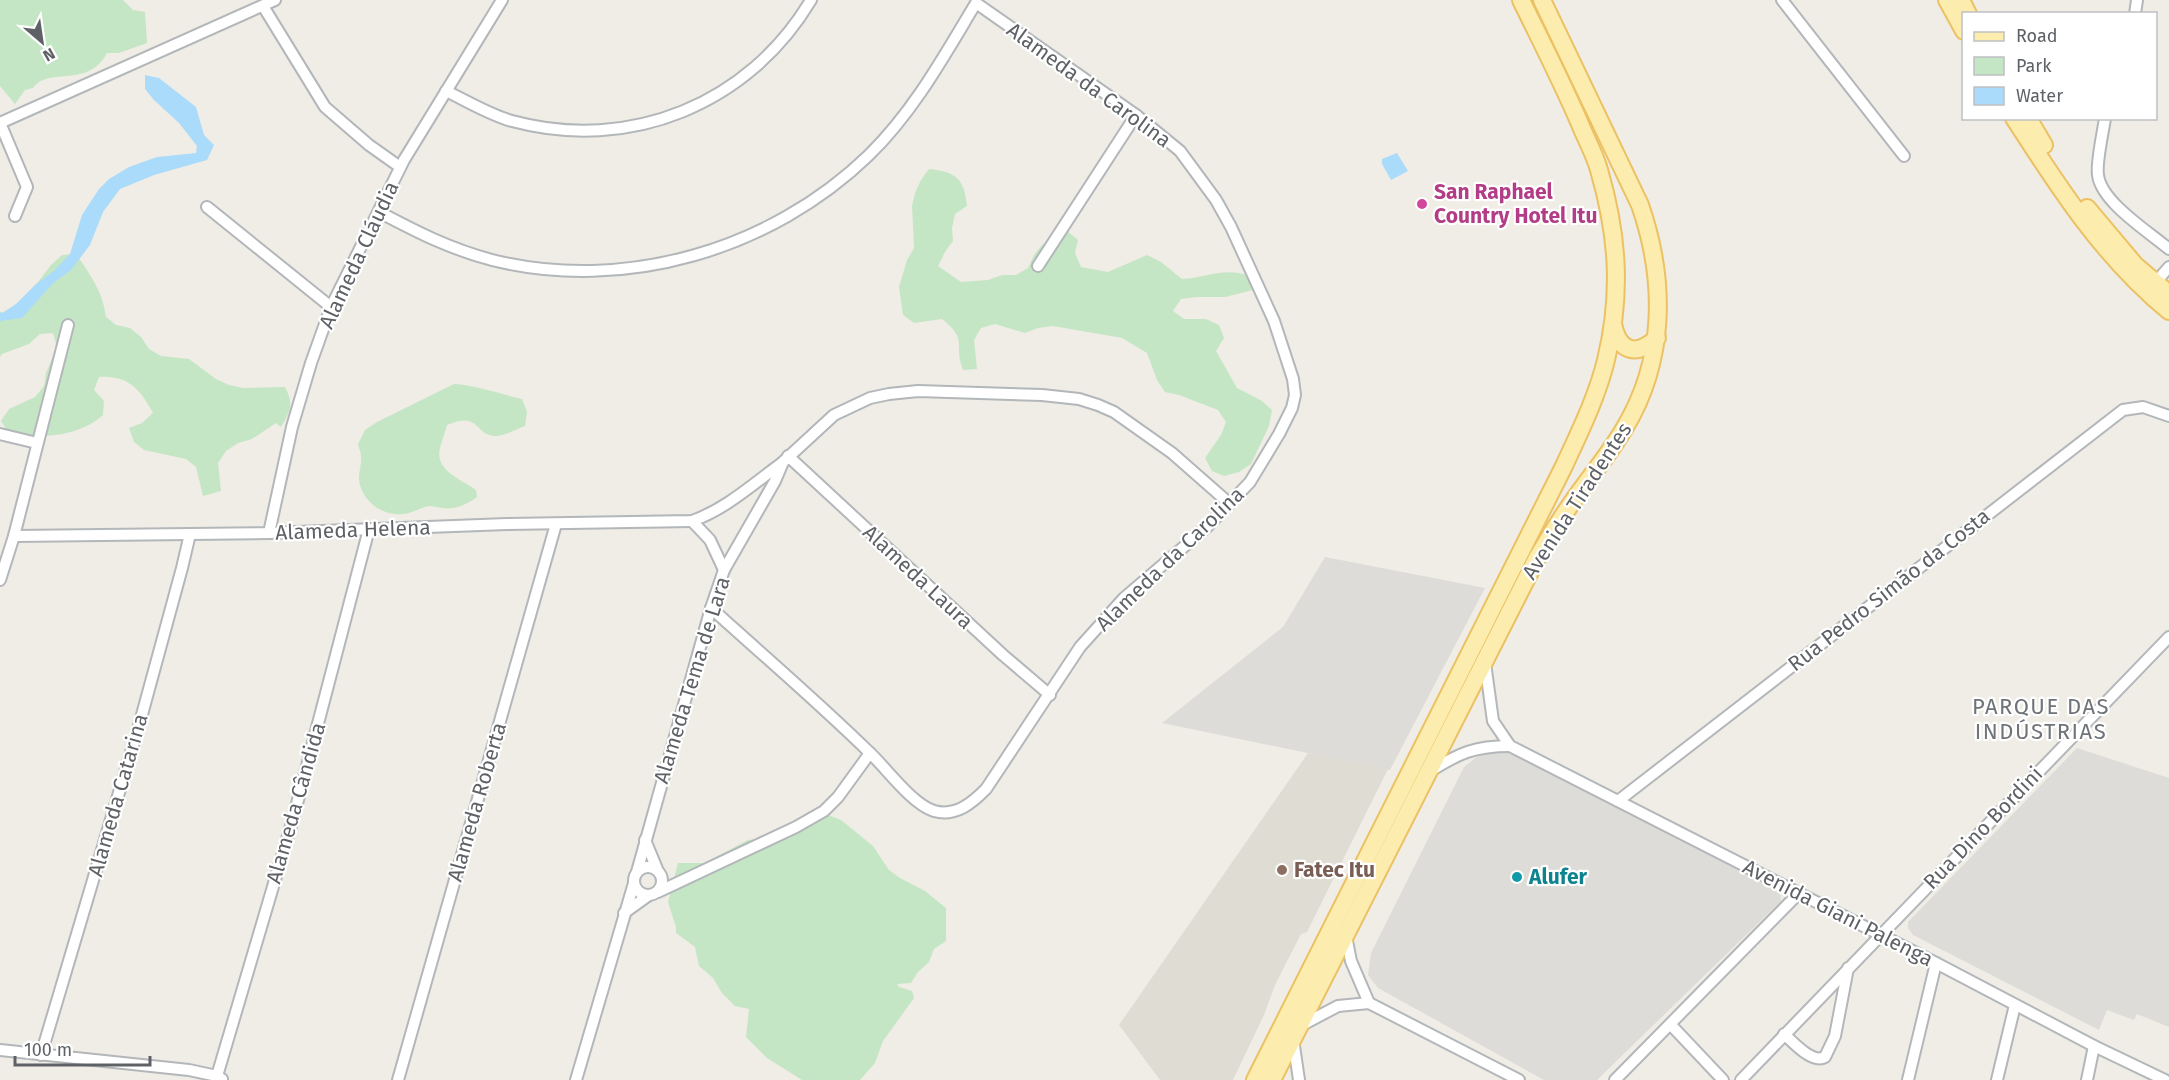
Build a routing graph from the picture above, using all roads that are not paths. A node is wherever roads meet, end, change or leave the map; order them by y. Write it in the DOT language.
graph roads {
  1 [pos="275,0"];
  2 [pos="502,0"];
  3 [pos="811,0"];
  4 [pos="1521,0"];
  5 [pos="1542,0"];
  6 [pos="1782,0"];
  7 [pos="1947,0"];
  8 [pos="974,2"];
  9 [pos="263,6"];
  10 [pos="1962,27"];
  11 [pos="446,91"];
  12 [pos="1136,115"];
  13 [pos="2015,120"];
  14 [pos="2029,120"];
  15 [pos="2106,120"];
  16 [pos="0,123"];
  17 [pos="1904,156"];
  18 [pos="400,167"];
  19 [pos="207,207"];
  20 [pos="379,212"];
  21 [pos="15,216"];
  22 [pos="2169,249"];
  23 [pos="1038,266"];
  24 [pos="2169,267"];
  25 [pos="2155,283"];
  26 [pos="2169,294"];
  27 [pos="331,307"];
  28 [pos="2169,311"];
  29 [pos="1613,324"];
  30 [pos="68,325"];
  31 [pos="1657,338"];
  32 [pos="2169,416"];
  33 [pos="0,434"];
  34 [pos="37,443"];
  35 [pos="785,459"];
  36 [pos="1230,504"];
  37 [pos="692,521"];
  38 [pos="556,524"];
  39 [pos="369,529"];
  40 [pos="269,533"];
  41 [pos="190,534"];
  42 [pos="14,536"];
  43 [pos="4,552"];
  44 [pos="724,570"];
  45 [pos="0,580"];
  46 [pos="711,608"];
  47 [pos="2169,637"];
  48 [pos="1485,661"];
  49 [pos="1050,695"];
  50 [pos="1510,746"];
  51 [pos="870,753"];
  52 [pos="1428,772"];
  53 [pos="1618,801"];
  54 [pos="645,840"];
  55 [pos="660,872"];
  56 [pos="635,877"];
  57 [pos="686,879"];
  58 [pos="653,893"];
  59 [pos="1799,893"];
  60 [pos="624,913"];
  61 [pos="1346,934"];
  62 [pos="1879,935"];
  63 [pos="1936,963"];
  64 [pos="1848,968"];
  65 [pos="1369,1004"];
  66 [pos="2015,1005"];
  67 [pos="1671,1025"];
  68 [pos="1296,1033"];
  69 [pos="1784,1034"];
  70 [pos="2094,1046"];
  71 [pos="0,1050"];
  72 [pos="41,1055"];
  73 [pos="220,1078"];
  74 [pos="398,1080"];
  75 [pos="576,1080"];
  76 [pos="1255,1080"];
  77 [pos="1272,1080"];
  78 [pos="1299,1080"];
  79 [pos="1519,1080"];
  80 [pos="1615,1080"];
  81 [pos="1723,1080"];
  82 [pos="1741,1080"];
  83 [pos="1908,1080"];
  84 [pos="1997,1080"];
  85 [pos="2086,1080"];
  86 [pos="2165,1080"];
  1 -- 9 [label="street"];
  2 -- 11 [label="street, Alameda Cláudia"];
  3 -- 11 [label="street"];
  4 -- 29 [label="main road, Avenida Tiradentes"];
  5 -- 31 [label="main road, Avenida Tiradentes"];
  6 -- 17 [label="street"];
  7 -- 10 [label="main road"];
  8 -- 12 [label="street, Alameda da Carolina"];
  8 -- 20 [label="street, Alameda da Carolina"];
  9 -- 16 [label="street"];
  9 -- 18 [label="street"];
  11 -- 18 [label="street, Alameda Cláudia"];
  12 -- 23 [label="street"];
  12 -- 36 [label="street, Alameda da Carolina"];
  13 -- 28 [label="main road"];
  14 -- 25 [label="main road"];
  15 -- 22 [label="street"];
  16 -- 21 [label="street"];
  18 -- 20 [label="street, Alameda Cláudia"];
  19 -- 27 [label="street"];
  20 -- 27 [label="street, Alameda Cláudia"];
  24 -- 25 [label="street"];
  25 -- 26 [label="main road"];
  27 -- 40 [label="street, Alameda Cláudia"];
  29 -- 31 [label="main road"];
  29 -- 76 [label="main road, Avenida Tiradentes"];
  30 -- 34 [label="street"];
  31 -- 48 [label="main road, Avenida Tiradentes"];
  32 -- 53 [label="street, Rua Pedro Simão da Costa"];
  33 -- 34 [label="street"];
  34 -- 42 [label="street"];
  35 -- 36 [label="street, Alameda Tema de Lara"];
  35 -- 37 [label="street, Alameda Helena"];
  35 -- 44 [label="street, Alameda Tema de Lara"];
  35 -- 49 [label="street, Alameda Laura"];
  36 -- 49 [label="street, Alameda da Carolina"];
  37 -- 38 [label="street, Alameda Helena"];
  37 -- 44 [label="street"];
  38 -- 39 [label="street, Alameda Helena"];
  38 -- 74 [label="street, Alameda Roberta"];
  39 -- 40 [label="street, Alameda Helena"];
  39 -- 73 [label="street, Alameda Cândida"];
  40 -- 41 [label="street, Alameda Helena"];
  41 -- 42 [label="street, Alameda Helena"];
  41 -- 72 [label="street, Alameda Catarina"];
  42 -- 43 [label="street"];
  43 -- 45 [label="street"];
  44 -- 46 [label="street, Alameda Tema de Lara"];
  46 -- 51 [label="street, Alameda da Carolina"];
  46 -- 54 [label="street, Alameda Tema de Lara"];
  47 -- 62 [label="street, Rua Dino Bordini"];
  48 -- 50 [label="street"];
  48 -- 52 [label="main road, Avenida Tiradentes"];
  49 -- 51 [label="street, Alameda da Carolina"];
  50 -- 52 [label="street"];
  50 -- 53 [label="street, Avenida Giani Palenga"];
  51 -- 57 [label="street"];
  52 -- 61 [label="main road, Avenida Tiradentes"];
  53 -- 59 [label="street, Avenida Giani Palenga"];
  54 -- 55 [label="street"];
  54 -- 56 [label="street, Alameda Tema de Lara"];
  55 -- 56 [label="street"];
  55 -- 57 [label="street"];
  55 -- 58 [label="street"];
  56 -- 58 [label="street"];
  56 -- 60 [label="street, Alameda Tema de Lara"];
  57 -- 58 [label="street"];
  58 -- 60 [label="street"];
  59 -- 62 [label="street, Avenida Giani Palenga"];
  59 -- 67 [label="street"];
  60 -- 75 [label="street, Alameda Tema de Lara"];
  61 -- 65 [label="street"];
  61 -- 68 [label="main road, Avenida Tiradentes"];
  62 -- 63 [label="street, Avenida Giani Palenga"];
  62 -- 64 [label="street, Rua Dino Bordini"];
  63 -- 66 [label="street, Avenida Giani Palenga"];
  63 -- 83 [label="street"];
  64 -- 69 [label="street, Rua Dino Bordini"];
  64 -- 69 [label="street"];
  65 -- 68 [label="street"];
  65 -- 79 [label="street"];
  66 -- 70 [label="street, Avenida Giani Palenga"];
  66 -- 84 [label="street"];
  67 -- 80 [label="street"];
  67 -- 81 [label="street"];
  68 -- 77 [label="main road, Avenida Tiradentes"];
  68 -- 78 [label="street"];
  69 -- 82 [label="street, Rua Dino Bordini"];
  70 -- 85 [label="street"];
  70 -- 86 [label="street, Avenida Giani Palenga"];
  71 -- 72 [label="street"];
  72 -- 73 [label="street"];
}
